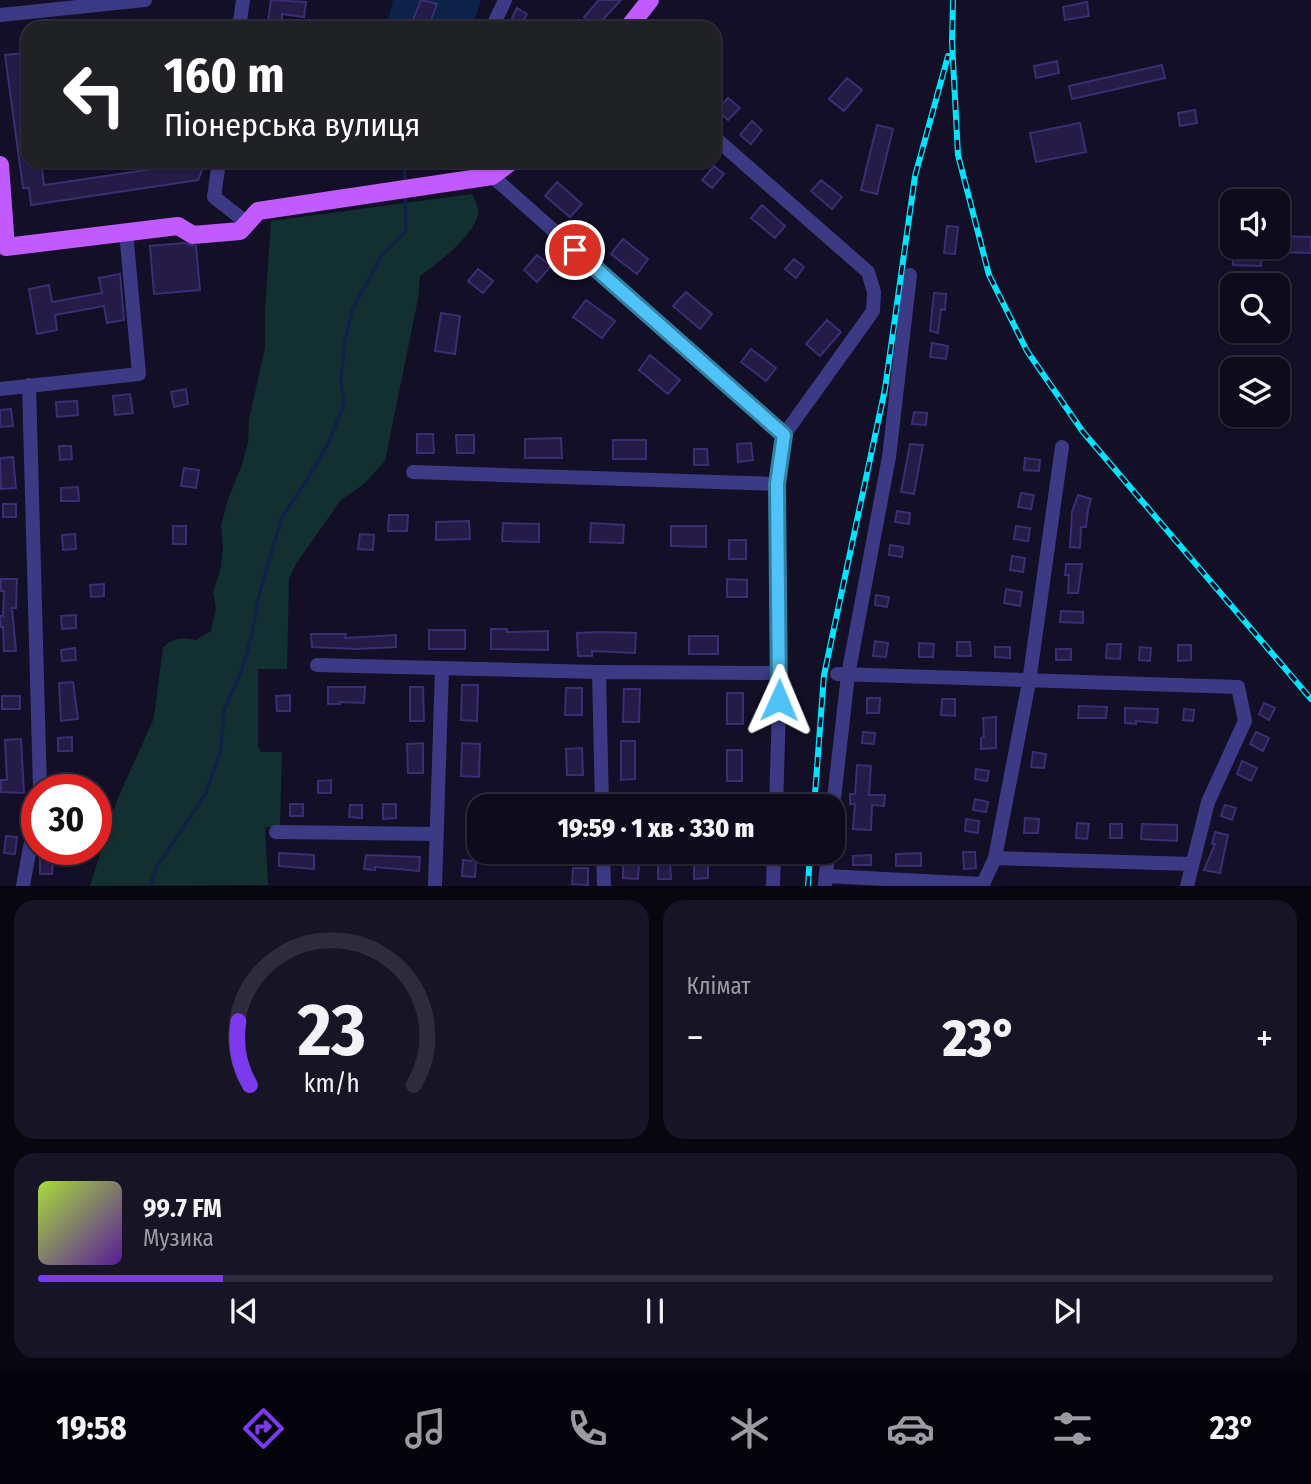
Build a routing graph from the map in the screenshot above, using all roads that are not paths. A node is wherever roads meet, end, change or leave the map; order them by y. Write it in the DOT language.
graph roads {
  1 [pos="145,0"];
  2 [pos="243,0"];
  3 [pos="505,0"];
  4 [pos="650,0"];
  5 [pos="0,15"];
  6 [pos="240,21"];
  7 [pos="495,21"];
  8 [pos="634,21"];
  9 [pos="721,143"];
  10 [pos="0,165"];
  11 [pos="218,168"];
  12 [pos="501,168"];
  13 [pos="492,176"];
  14 [pos="252,217"];
  15 [pos="126,232"];
  16 [pos="3,248"];
  17 [pos="910,275"];
  18 [pos="29,385"];
  19 [pos="0,389"];
  20 [pos="784,435"];
  21 [pos="1062,447"];
  22 [pos="413,472"];
  23 [pos="777,484"];
  24 [pos="317,665"];
  25 [pos="442,669"];
  26 [pos="599,672"];
  27 [pos="780,673"];
  28 [pos="842,675"];
  29 [pos="1029,682"];
  30 [pos="40,774"];
  31 [pos="602,794"];
  32 [pos="776,794"];
  33 [pos="834,794"];
  34 [pos="276,832"];
  35 [pos="436,834"];
  36 [pos="995,858"];
  37 [pos="603,864"];
  38 [pos="775,864"];
  39 [pos="1192,864"];
  40 [pos="27,865"];
  41 [pos="825,881"];
  42 [pos="982,885"];
  43 [pos="23,886"];
  44 [pos="435,886"];
  45 [pos="604,886"];
  46 [pos="774,886"];
  47 [pos="1187,886"];
  1 -- 5 [label="street"];
  2 -- 6 [label="street"];
  3 -- 7 [label="street"];
  4 -- 8 [label="main road"];
  9 -- 20 [label="street"];
  10 -- 16 [label="main road"];
  11 -- 14 [label="street"];
  12 -- 13 [label="main road"];
  13 -- 14 [label="main road"];
  13 -- 20 [label="street"];
  14 -- 15 [label="main road"];
  15 -- 16 [label="main road"];
  15 -- 18 [label="street"];
  17 -- 28 [label="street"];
  18 -- 19 [label="street"];
  18 -- 30 [label="street"];
  20 -- 23 [label="street"];
  21 -- 29 [label="street"];
  22 -- 23 [label="street"];
  23 -- 27 [label="street"];
  24 -- 25 [label="street"];
  25 -- 26 [label="street"];
  25 -- 35 [label="street"];
  26 -- 27 [label="street"];
  26 -- 31 [label="street"];
  27 -- 32 [label="street"];
  28 -- 29 [label="street"];
  28 -- 33 [label="street"];
  29 -- 36 [label="street"];
  29 -- 39 [label="street"];
  34 -- 35 [label="street"];
  35 -- 44 [label="street"];
  36 -- 39 [label="street"];
  36 -- 42 [label="street"];
  37 -- 45 [label="street"];
  38 -- 46 [label="street"];
  39 -- 47 [label="street"];
  40 -- 43 [label="street"];
  41 -- 42 [label="street"];
}
